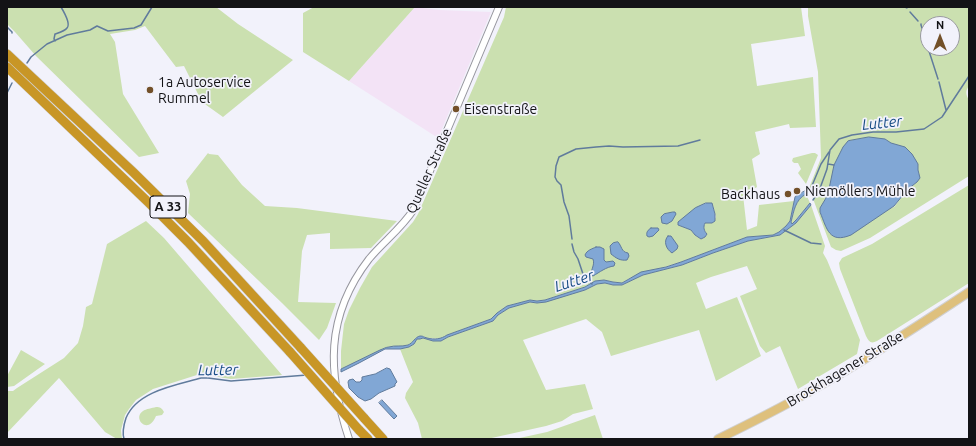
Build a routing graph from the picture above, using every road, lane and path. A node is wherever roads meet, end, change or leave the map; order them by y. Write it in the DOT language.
graph roads {
  1 [pos="499,7"];
  2 [pos="7,54"];
  3 [pos="10,70"];
  4 [pos="969,292"];
  5 [pos="349,439"];
  6 [pos="368,439"];
  7 [pos="383,439"];
  8 [pos="718,439"];
  1 -- 5 [label="street, Queller Straße"];
  2 -- 7 [label="highway, A 33, bridge"];
  3 -- 6 [label="highway, A 33, bridge"];
  4 -- 8 [label="main road, Brockhagener Straße"];
}
